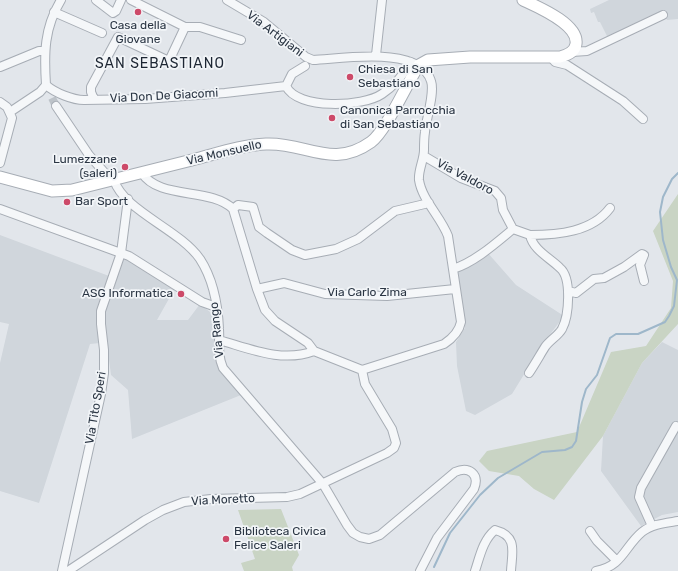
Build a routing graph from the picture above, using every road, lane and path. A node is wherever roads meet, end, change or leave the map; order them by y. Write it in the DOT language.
graph roads {
  1 [pos="61,0"];
  2 [pos="96,0"];
  3 [pos="122,0"];
  4 [pos="131,0"];
  5 [pos="227,0"];
  6 [pos="382,0"];
  7 [pos="523,0"];
  8 [pos="54,12"];
  9 [pos="662,15"];
  10 [pos="185,27"];
  11 [pos="102,33"];
  12 [pos="241,40"];
  13 [pos="44,51"];
  14 [pos="572,52"];
  15 [pos="373,55"];
  16 [pos="551,57"];
  17 [pos="415,64"];
  18 [pos="305,66"];
  19 [pos="0,67"];
  20 [pos="286,86"];
  21 [pos="48,87"];
  22 [pos="52,98"];
  23 [pos="94,100"];
  24 [pos="0,102"];
  25 [pos="56,106"];
  26 [pos="10,112"];
  27 [pos="643,119"];
  28 [pos="424,156"];
  29 [pos="0,162"];
  30 [pos="142,173"];
  31 [pos="0,177"];
  32 [pos="112,180"];
  33 [pos="128,199"];
  34 [pos="429,202"];
  35 [pos="610,208"];
  36 [pos="0,209"];
  37 [pos="233,209"];
  38 [pos="514,229"];
  39 [pos="530,235"];
  40 [pos="121,253"];
  41 [pos="453,269"];
  42 [pos="644,281"];
  43 [pos="256,289"];
  44 [pos="455,289"];
  45 [pos="568,291"];
  46 [pos="216,307"];
  47 [pos="220,340"];
  48 [pos="314,351"];
  49 [pos="362,370"];
  50 [pos="529,372"];
  51 [pos="676,426"];
  52 [pos="324,484"];
  53 [pos="678,521"];
  54 [pos="652,526"];
  55 [pos="590,531"];
  56 [pos="618,562"];
  57 [pos="422,570"];
  58 [pos="62,571"];
  59 [pos="68,571"];
  60 [pos="475,571"];
  61 [pos="511,571"];
  62 [pos="596,571"];
  1 -- 8 [label="street"];
  2 -- 3 [label="street"];
  4 -- 10 [label="street"];
  5 -- 15 [label="street, Via Artigiani"];
  6 -- 15 [label="street"];
  7 -- 14 [label="main road"];
  8 -- 11 [label="street"];
  8 -- 13 [label="street"];
  9 -- 14 [label="street"];
  10 -- 12 [label="street"];
  10 -- 23 [label="street"];
  13 -- 19 [label="street"];
  13 -- 21 [label="street"];
  14 -- 16 [label="main road"];
  15 -- 17 [label="street, Via Artigiani"];
  16 -- 17 [label="main road"];
  16 -- 27 [label="street"];
  17 -- 20 [label="street"];
  17 -- 28 [label="street"];
  17 -- 30 [label="main road, Via Monsuello"];
  18 -- 20 [label="street"];
  20 -- 23 [label="street, Via Don De Giacomi"];
  21 -- 22 [label="street"];
  21 -- 23 [label="street, Via Don De Giacomi"];
  21 -- 26 [label="street"];
  24 -- 26 [label="street"];
  25 -- 32 [label="street, Via Rango"];
  26 -- 29 [label="street"];
  28 -- 34 [label="street"];
  28 -- 38 [label="street, Via Valdoro"];
  30 -- 32 [label="main road, Via Monsuello"];
  30 -- 37 [label="street"];
  31 -- 32 [label="main road, Via Monsuello"];
  32 -- 33 [label="street, Via Rango"];
  33 -- 40 [label="street, Via Tito Speri"];
  33 -- 46 [label="street, Via Rango"];
  34 -- 37 [label="street"];
  34 -- 41 [label="street"];
  35 -- 39 [label="street"];
  36 -- 40 [label="street"];
  37 -- 43 [label="street"];
  38 -- 39 [label="street"];
  38 -- 41 [label="street"];
  39 -- 45 [label="street"];
  40 -- 46 [label="street"];
  40 -- 58 [label="street, Via Tito Speri"];
  41 -- 44 [label="street"];
  42 -- 45 [label="street"];
  43 -- 44 [label="street, Via Carlo Zima"];
  43 -- 48 [label="street"];
  44 -- 49 [label="street"];
  45 -- 50 [label="street"];
  46 -- 47 [label="street, Via Rango"];
  47 -- 48 [label="street"];
  47 -- 52 [label="street, Via Rango"];
  48 -- 49 [label="street"];
  49 -- 52 [label="street"];
  51 -- 54 [label="street"];
  52 -- 57 [label="street, Via Rango"];
  52 -- 59 [label="street, Via Moretto"];
  53 -- 54 [label="street"];
  54 -- 56 [label="street"];
  55 -- 56 [label="street"];
  56 -- 62 [label="street"];
  60 -- 61 [label="street"];
}
